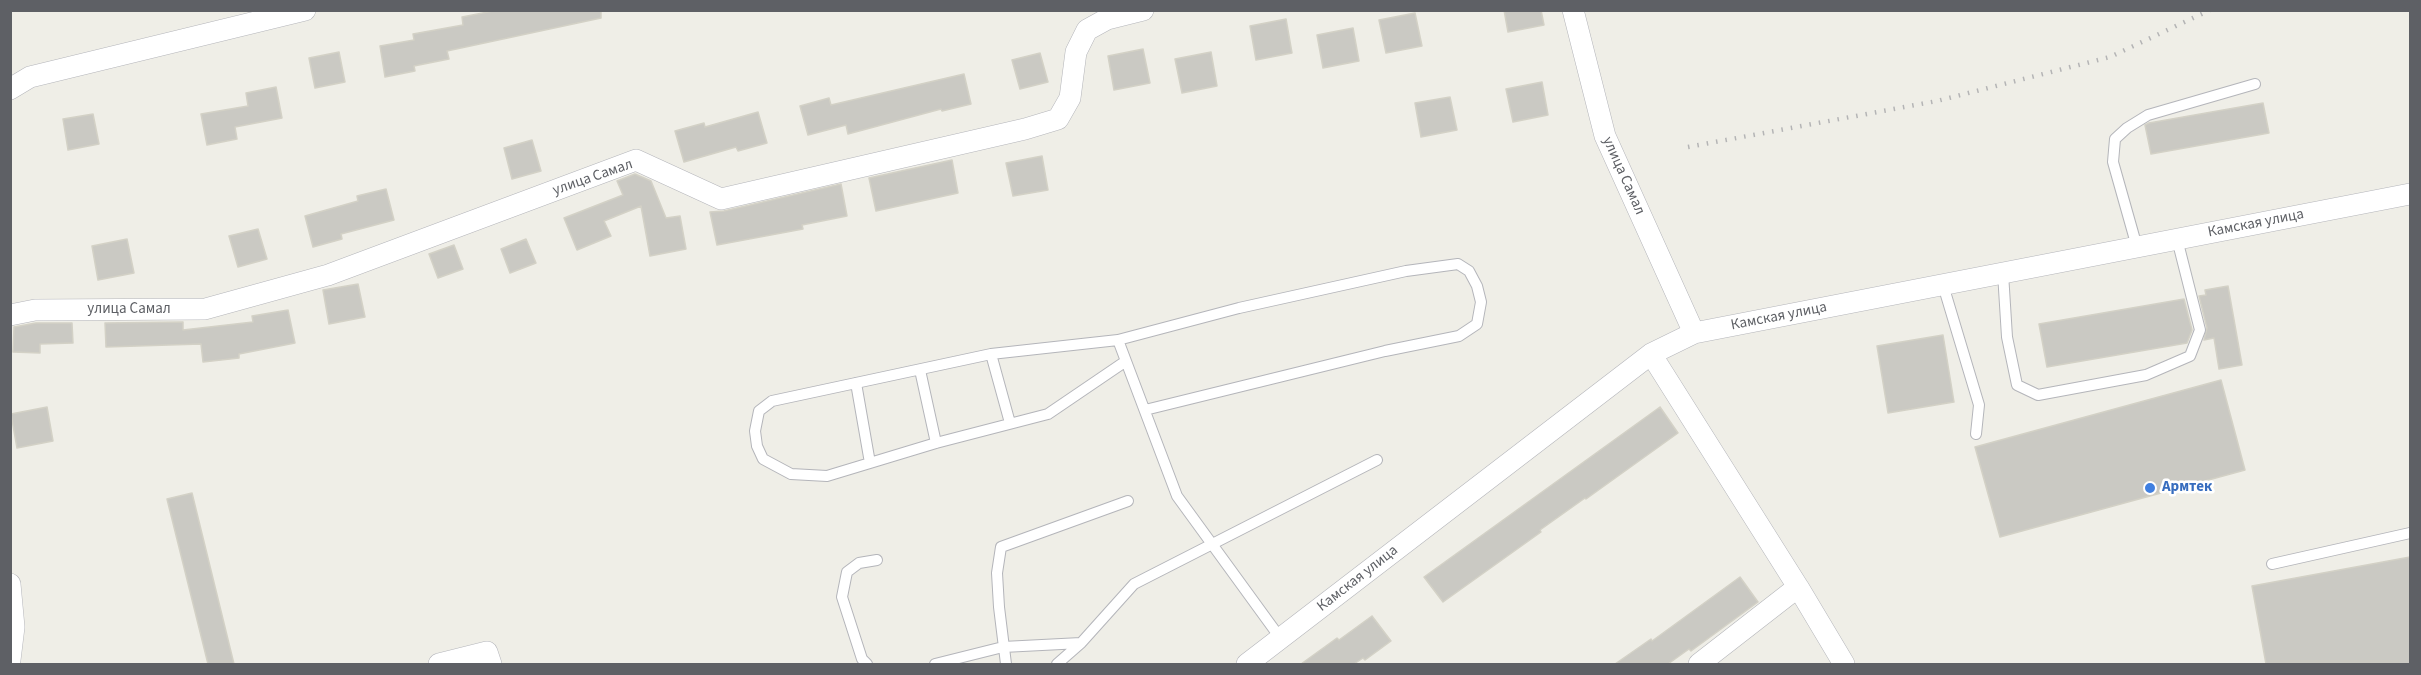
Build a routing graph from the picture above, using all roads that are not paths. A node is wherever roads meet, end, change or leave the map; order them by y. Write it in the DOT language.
graph roads {
  1 [pos="305,10"];
  2 [pos="1143,10"];
  3 [pos="1573,10"];
  4 [pos="2255,84"];
  5 [pos="10,89"];
  6 [pos="2410,194"];
  7 [pos="2177,239"];
  8 [pos="2137,247"];
  9 [pos="2003,273"];
  10 [pos="1943,285"];
  11 [pos="10,315"];
  12 [pos="1694,333"];
  13 [pos="1118,340"];
  14 [pos="991,354"];
  15 [pos="1651,354"];
  16 [pos="1126,361"];
  17 [pos="920,370"];
  18 [pos="856,383"];
  19 [pos="1144,410"];
  20 [pos="1010,423"];
  21 [pos="1976,434"];
  22 [pos="936,443"];
  23 [pos="1377,460"];
  24 [pos="870,463"];
  25 [pos="1128,501"];
  26 [pos="2410,533"];
  27 [pos="1212,543"];
  28 [pos="877,560"];
  29 [pos="2272,564"];
  30 [pos="10,584"];
  31 [pos="1798,587"];
  32 [pos="1281,639"];
  33 [pos="1080,643"];
  34 [pos="1003,647"];
  35 [pos="10,660"];
  36 [pos="439,664"];
  37 [pos="491,664"];
  38 [pos="867,664"];
  39 [pos="935,664"];
  40 [pos="1006,664"];
  41 [pos="1057,664"];
  42 [pos="1247,664"];
  43 [pos="1699,664"];
  44 [pos="1844,664"];
  1 -- 5 [label="street"];
  2 -- 11 [label="street, улица Самал"];
  3 -- 12 [label="street, улица Самал"];
  4 -- 8 [label="lane"];
  6 -- 7 [label="street, Камская улица"];
  7 -- 8 [label="street, Камская улица"];
  7 -- 9 [label="lane"];
  8 -- 9 [label="street, Камская улица"];
  9 -- 10 [label="street, Камская улица"];
  10 -- 12 [label="street, Камская улица"];
  10 -- 21 [label="lane"];
  12 -- 15 [label="street, Камская улица"];
  13 -- 14 [label="lane"];
  13 -- 16 [label="lane"];
  13 -- 19 [label="lane"];
  14 -- 17 [label="lane"];
  14 -- 20 [label="lane"];
  15 -- 31 [label="street"];
  15 -- 32 [label="street, Камская улица"];
  16 -- 19 [label="lane"];
  16 -- 20 [label="lane"];
  17 -- 18 [label="lane"];
  17 -- 22 [label="lane"];
  18 -- 24 [label="lane"];
  18 -- 24 [label="lane"];
  19 -- 27 [label="lane"];
  20 -- 22 [label="lane"];
  22 -- 24 [label="lane"];
  23 -- 27 [label="lane"];
  25 -- 34 [label="lane"];
  26 -- 29 [label="lane"];
  27 -- 32 [label="lane"];
  27 -- 33 [label="lane"];
  28 -- 38 [label="lane"];
  30 -- 35 [label="street"];
  31 -- 43 [label="street"];
  31 -- 44 [label="street"];
  32 -- 42 [label="street, Камская улица"];
  33 -- 34 [label="lane"];
  33 -- 41 [label="lane"];
  34 -- 39 [label="lane"];
  34 -- 40 [label="lane"];
  36 -- 37 [label="street"];
}
